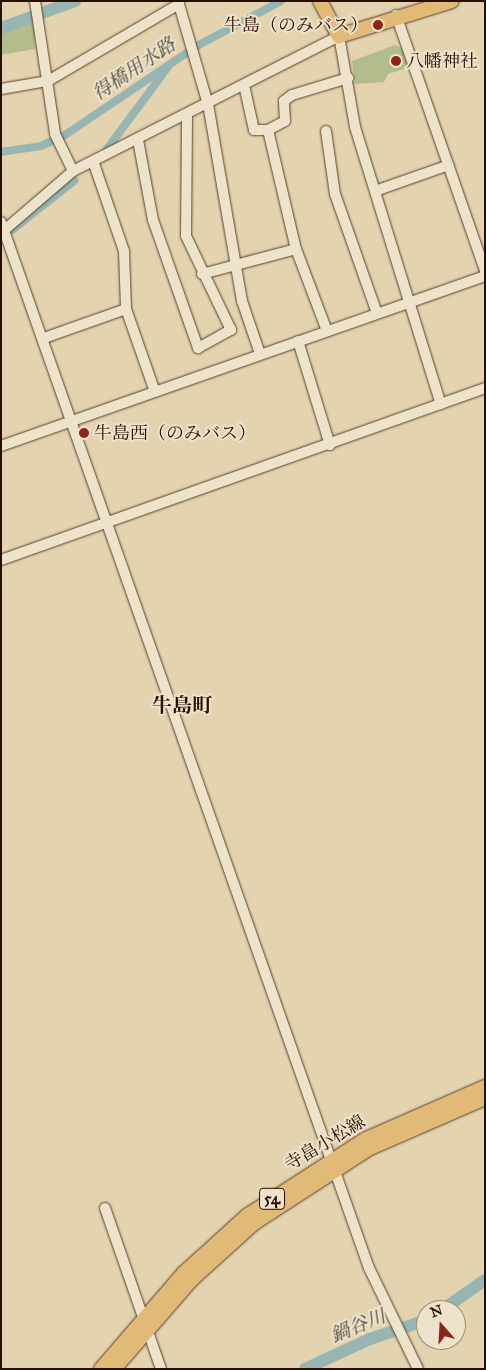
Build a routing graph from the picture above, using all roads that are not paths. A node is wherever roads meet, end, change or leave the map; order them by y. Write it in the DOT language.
graph roads {
  1 [pos="320,1"];
  2 [pos="452,1"];
  3 [pos="178,3"];
  4 [pos="34,4"];
  5 [pos="396,15"];
  6 [pos="339,36"];
  7 [pos="348,78"];
  8 [pos="48,81"];
  9 [pos="244,85"];
  10 [pos="1,89"];
  11 [pos="208,104"];
  12 [pos="186,114"];
  13 [pos="268,130"];
  14 [pos="326,131"];
  15 [pos="138,140"];
  16 [pos="93,161"];
  17 [pos="449,166"];
  18 [pos="73,171"];
  19 [pos="375,191"];
  20 [pos="4,232"];
  21 [pos="296,248"];
  22 [pos="234,265"];
  23 [pos="485,271"];
  24 [pos="202,274"];
  25 [pos="485,276"];
  26 [pos="409,302"];
  27 [pos="126,309"];
  28 [pos="377,313"];
  29 [pos="326,331"];
  30 [pos="44,338"];
  31 [pos="298,342"];
  32 [pos="260,354"];
  33 [pos="485,388"];
  34 [pos="156,392"];
  35 [pos="441,404"];
  36 [pos="74,420"];
  37 [pos="330,444"];
  38 [pos="1,446"];
  39 [pos="108,523"];
  40 [pos="1,560"];
  41 [pos="485,1087"];
  42 [pos="485,1098"];
  43 [pos="333,1163"];
  44 [pos="105,1208"];
  45 [pos="144,1321"];
  46 [pos="101,1369"];
  47 [pos="114,1369"];
  48 [pos="161,1369"];
  49 [pos="418,1369"];
  1 -- 6 [label="main road"];
  2 -- 5 [label="main road"];
  3 -- 8 [label="street"];
  3 -- 11 [label="street"];
  4 -- 8 [label="street"];
  5 -- 6 [label="main road"];
  5 -- 17 [label="street"];
  6 -- 7 [label="street"];
  6 -- 9 [label="street"];
  7 -- 13 [label="street"];
  7 -- 19 [label="street"];
  8 -- 10 [label="street"];
  8 -- 18 [label="street"];
  9 -- 11 [label="street"];
  9 -- 13 [label="street"];
  11 -- 12 [label="street"];
  11 -- 22 [label="street"];
  12 -- 15 [label="street"];
  12 -- 24 [label="street"];
  13 -- 21 [label="street"];
  14 -- 28 [label="street"];
  15 -- 16 [label="street"];
  15 -- 24 [label="street"];
  16 -- 18 [label="street"];
  16 -- 27 [label="street"];
  17 -- 19 [label="street"];
  17 -- 23 [label="street"];
  18 -- 20 [label="street"];
  19 -- 26 [label="street"];
  20 -- 30 [label="street"];
  21 -- 22 [label="street"];
  21 -- 29 [label="street"];
  22 -- 24 [label="street"];
  22 -- 32 [label="street"];
  25 -- 26 [label="street"];
  26 -- 28 [label="street"];
  26 -- 35 [label="street"];
  27 -- 30 [label="street"];
  27 -- 34 [label="street"];
  28 -- 29 [label="street"];
  29 -- 31 [label="street"];
  30 -- 36 [label="street"];
  31 -- 32 [label="street"];
  31 -- 37 [label="street"];
  32 -- 34 [label="street"];
  33 -- 35 [label="street"];
  34 -- 36 [label="street"];
  35 -- 37 [label="street"];
  36 -- 38 [label="street"];
  36 -- 39 [label="street"];
  37 -- 39 [label="street"];
  39 -- 40 [label="street"];
  39 -- 43 [label="street"];
  41 -- 43 [label="main road, 寺畠小松線 / 54"];
  42 -- 43 [label="main road, 寺畠小松線 / 54"];
  43 -- 45 [label="main road, 寺畠小松線 / 54"];
  43 -- 49 [label="street"];
  44 -- 45 [label="street"];
  45 -- 46 [label="main road, 寺畠小松線 / 54"];
  45 -- 47 [label="main road, 寺畠小松線 / 54"];
  45 -- 48 [label="street"];
}
